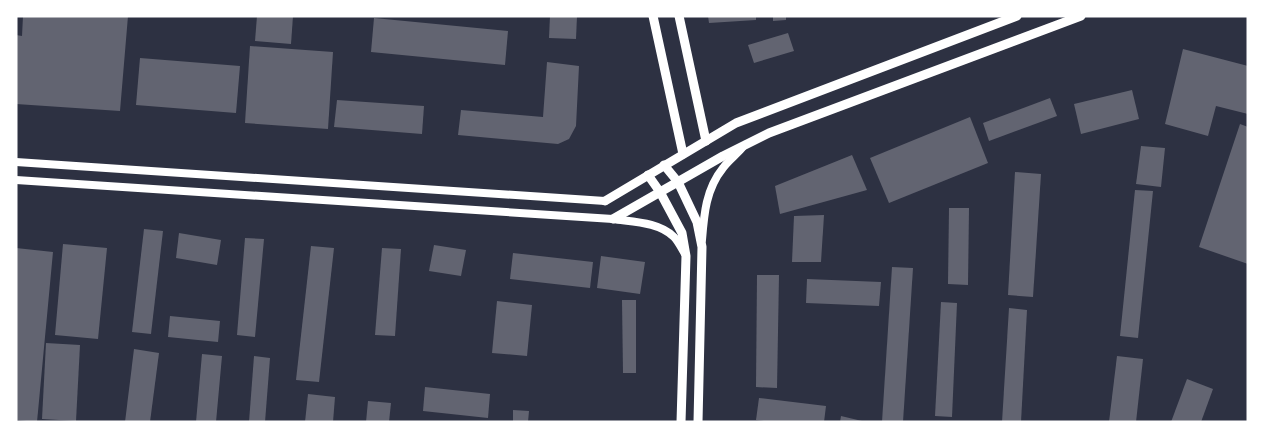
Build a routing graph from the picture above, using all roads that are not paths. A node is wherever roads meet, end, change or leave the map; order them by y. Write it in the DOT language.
graph roads {
  1 [pos="653,16"];
  2 [pos="679,16"];
  3 [pos="1017,16"];
  4 [pos="1080,16"];
  5 [pos="706,141"];
  6 [pos="746,144"];
  7 [pos="683,154"];
  8 [pos="16,162"];
  9 [pos="664,165"];
  10 [pos="648,175"];
  11 [pos="16,180"];
  12 [pos="678,182"];
  13 [pos="660,192"];
  14 [pos="605,200"];
  15 [pos="613,219"];
  16 [pos="702,247"];
  17 [pos="686,256"];
  18 [pos="681,422"];
  19 [pos="698,422"];
  1 -- 7 [label="main road"];
  2 -- 5 [label="main road"];
  3 -- 5 [label="main road"];
  4 -- 6 [label="main road"];
  5 -- 7 [label="main road"];
  6 -- 12 [label="main road"];
  6 -- 16 [label="street"];
  7 -- 9 [label="main road"];
  8 -- 14 [label="street"];
  9 -- 10 [label="main road"];
  9 -- 12 [label="main road"];
  10 -- 13 [label="main road"];
  10 -- 14 [label="main road"];
  11 -- 15 [label="street"];
  12 -- 13 [label="main road"];
  12 -- 16 [label="main road"];
  13 -- 15 [label="main road"];
  13 -- 17 [label="main road"];
  15 -- 17 [label="street"];
  16 -- 19 [label="main road"];
  17 -- 18 [label="main road"];
}
